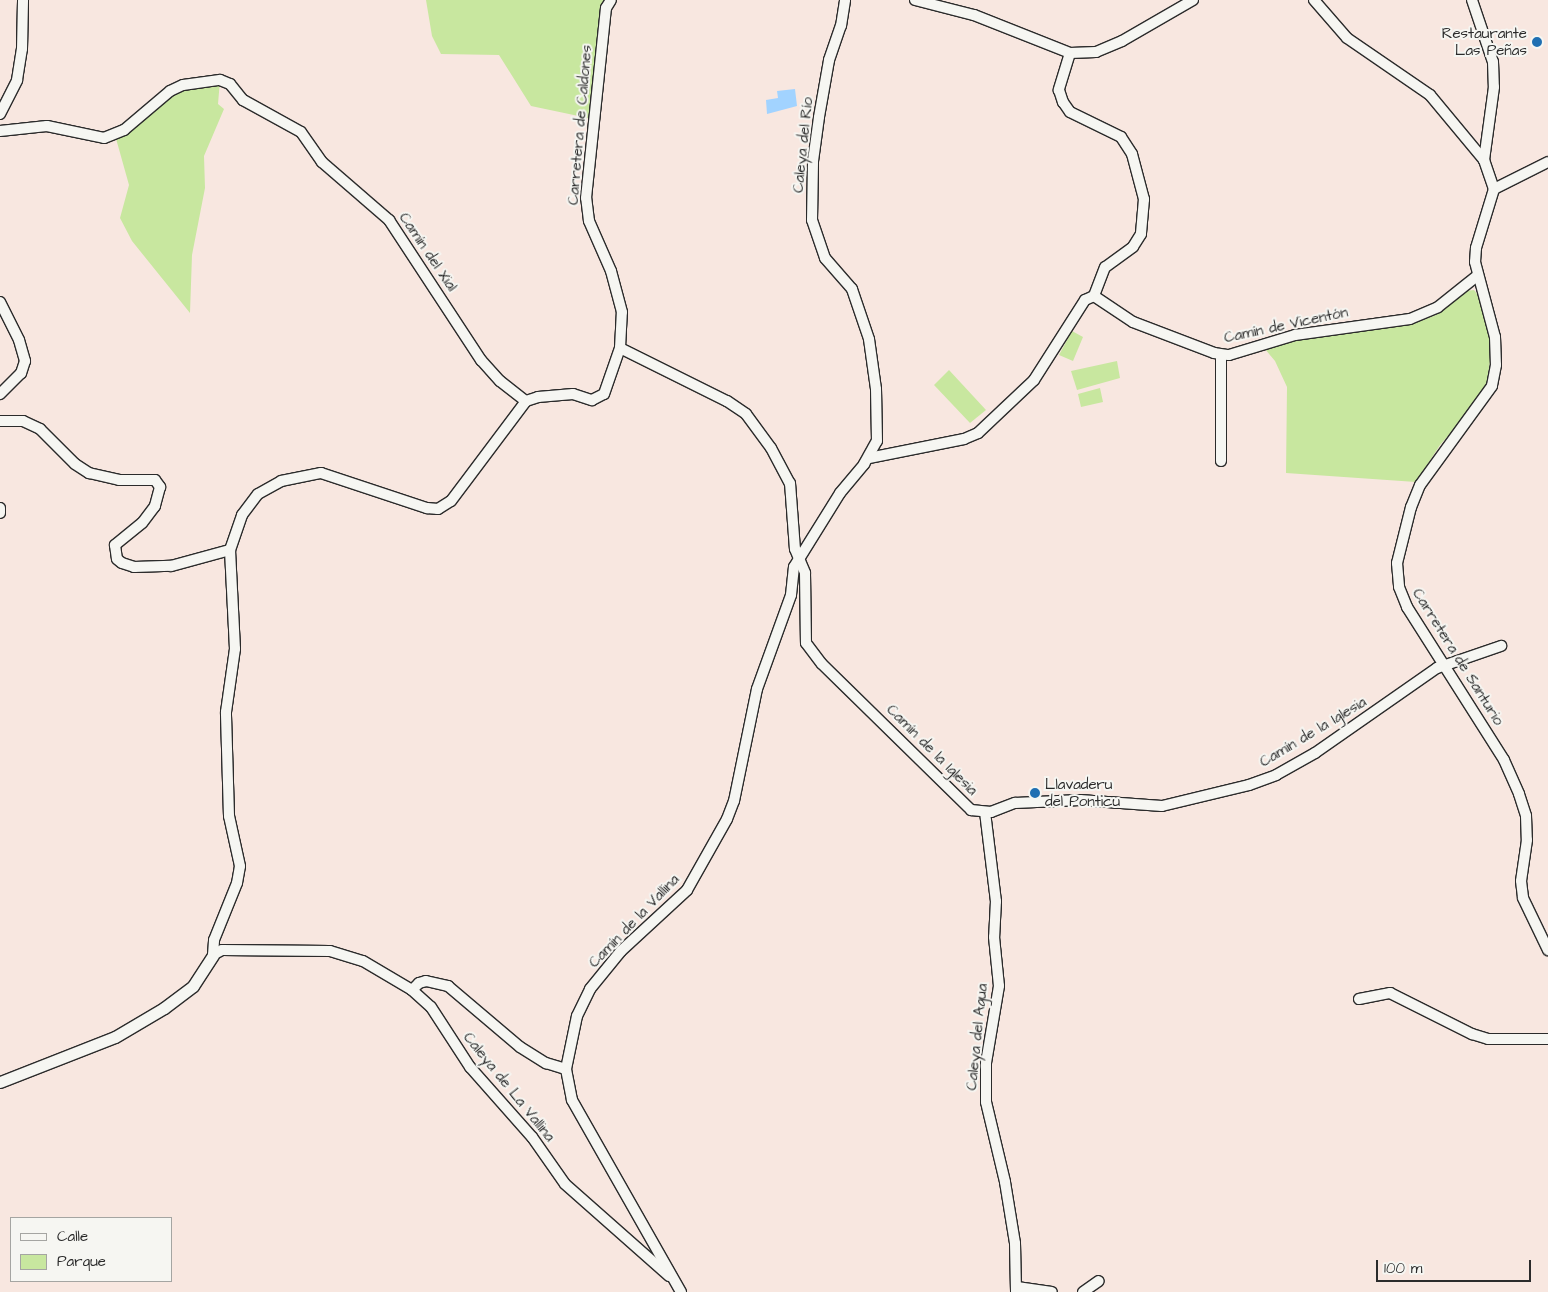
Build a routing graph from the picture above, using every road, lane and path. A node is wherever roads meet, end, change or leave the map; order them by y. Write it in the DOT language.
graph roads {
  1 [pos="23,0"];
  2 [pos="611,0"];
  3 [pos="845,0"];
  4 [pos="915,0"];
  5 [pos="1193,0"];
  6 [pos="1314,0"];
  7 [pos="1472,0"];
  8 [pos="1070,53"];
  9 [pos="0,114"];
  10 [pos="0,131"];
  11 [pos="1484,160"];
  12 [pos="1548,162"];
  13 [pos="1494,189"];
  14 [pos="1477,276"];
  15 [pos="1094,296"];
  16 [pos="0,302"];
  17 [pos="620,348"];
  18 [pos="1221,355"];
  19 [pos="0,394"];
  20 [pos="526,401"];
  21 [pos="0,421"];
  22 [pos="869,458"];
  23 [pos="1221,461"];
  24 [pos="0,508"];
  25 [pos="0,514"];
  26 [pos="230,550"];
  27 [pos="799,557"];
  28 [pos="1501,646"];
  29 [pos="1446,664"];
  30 [pos="985,812"];
  31 [pos="1548,950"];
  32 [pos="214,955"];
  33 [pos="412,990"];
  34 [pos="1359,999"];
  35 [pos="1548,1039"];
  36 [pos="566,1069"];
  37 [pos="0,1082"];
  38 [pos="1099,1280"];
  39 [pos="674,1281"];
  40 [pos="1017,1289"];
  41 [pos="680,1292"];
  42 [pos="1052,1292"];
  43 [pos="1082,1292"];
  1 -- 9 [label="street"];
  2 -- 17 [label="street, Carretera de Caldones"];
  3 -- 22 [label="street, Caleya del Río"];
  4 -- 8 [label="street"];
  5 -- 8 [label="street"];
  6 -- 11 [label="street"];
  7 -- 11 [label="street"];
  8 -- 15 [label="street"];
  10 -- 20 [label="street, Camín del Xial"];
  11 -- 13 [label="street"];
  12 -- 13 [label="street"];
  13 -- 14 [label="street, Carretera de Santurio"];
  14 -- 18 [label="street, Camín de Vicentón"];
  14 -- 29 [label="street, Carretera de Santurio"];
  15 -- 18 [label="street, Camín de Vicentón"];
  15 -- 22 [label="street"];
  16 -- 19 [label="street"];
  17 -- 20 [label="street, Carretera de Caldones"];
  17 -- 27 [label="street, Camín de la Iglesia"];
  18 -- 23 [label="street"];
  20 -- 26 [label="street"];
  21 -- 26 [label="street"];
  22 -- 27 [label="street, Camín de la Vallina"];
  24 -- 25 [label="street"];
  26 -- 32 [label="street"];
  27 -- 30 [label="street, Camín de la Iglesia"];
  27 -- 36 [label="street, Camín de la Vallina"];
  28 -- 29 [label="street, Camín de la Iglesia"];
  29 -- 30 [label="street, Camín de la Iglesia"];
  29 -- 31 [label="street, Carretera de Santurio"];
  30 -- 40 [label="street, Caleya del Agua"];
  32 -- 33 [label="street, Caleya de La Vallina"];
  32 -- 37 [label="street"];
  33 -- 36 [label="street"];
  33 -- 39 [label="street, Caleya de La Vallina"];
  34 -- 35 [label="street"];
  36 -- 39 [label="street, Camín de la Vallina"];
  38 -- 43 [label="street"];
  39 -- 41 [label="street, Camín de la Vallina"];
  40 -- 42 [label="street"];
}
